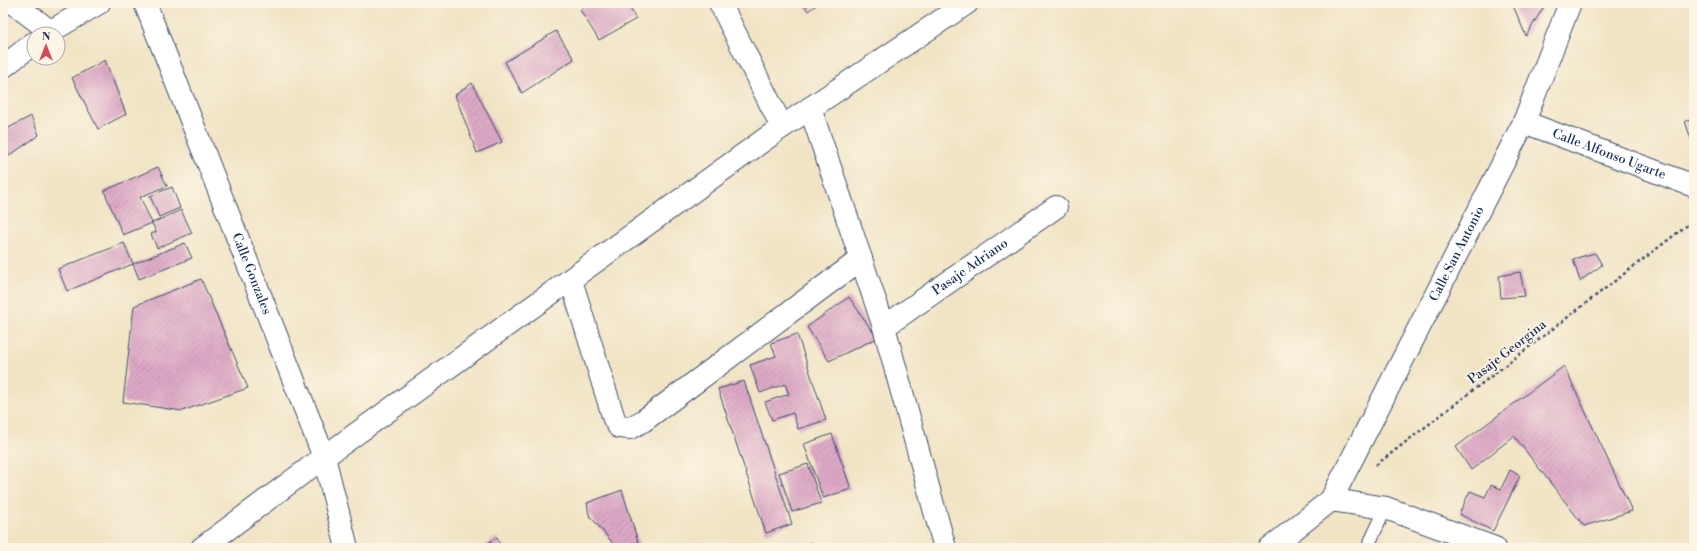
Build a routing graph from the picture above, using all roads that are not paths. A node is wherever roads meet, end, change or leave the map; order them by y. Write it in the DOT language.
graph roads {
  1 [pos="13,3"];
  2 [pos="99,3"];
  3 [pos="145,3"];
  4 [pos="720,3"];
  5 [pos="967,3"];
  6 [pos="1570,3"];
  7 [pos="34,26"];
  8 [pos="60,26"];
  9 [pos="26,49"];
  10 [pos="3,67"];
  11 [pos="810,108"];
  12 [pos="1524,122"];
  13 [pos="782,127"];
  14 [pos="1694,186"];
  15 [pos="1056,207"];
  16 [pos="861,259"];
  17 [pos="570,280"];
  18 [pos="884,327"];
  19 [pos="324,457"];
  20 [pos="1331,500"];
  21 [pos="1386,508"];
  22 [pos="202,548"];
  23 [pos="347,548"];
  24 [pos="945,548"];
  25 [pos="1270,548"];
  26 [pos="1367,548"];
  27 [pos="1495,548"];
  1 -- 7 [label="street"];
  2 -- 8 [label="street"];
  3 -- 19 [label="street, Calle Gonzales"];
  4 -- 13 [label="street"];
  5 -- 11 [label="street"];
  6 -- 12 [label="street, Calle San Antonio"];
  9 -- 10 [label="street"];
  11 -- 13 [label="street"];
  11 -- 16 [label="street"];
  12 -- 14 [label="street, Calle Alfonso Ugarte"];
  12 -- 20 [label="street, Calle San Antonio"];
  13 -- 17 [label="street"];
  15 -- 18 [label="street, Pasaje Adriano"];
  16 -- 17 [label="street"];
  16 -- 18 [label="street"];
  17 -- 19 [label="street"];
  18 -- 24 [label="street"];
  19 -- 22 [label="street"];
  19 -- 23 [label="street, Calle Gonzales"];
  20 -- 21 [label="street"];
  20 -- 25 [label="street"];
  21 -- 26 [label="lane"];
  21 -- 27 [label="street"];
}
